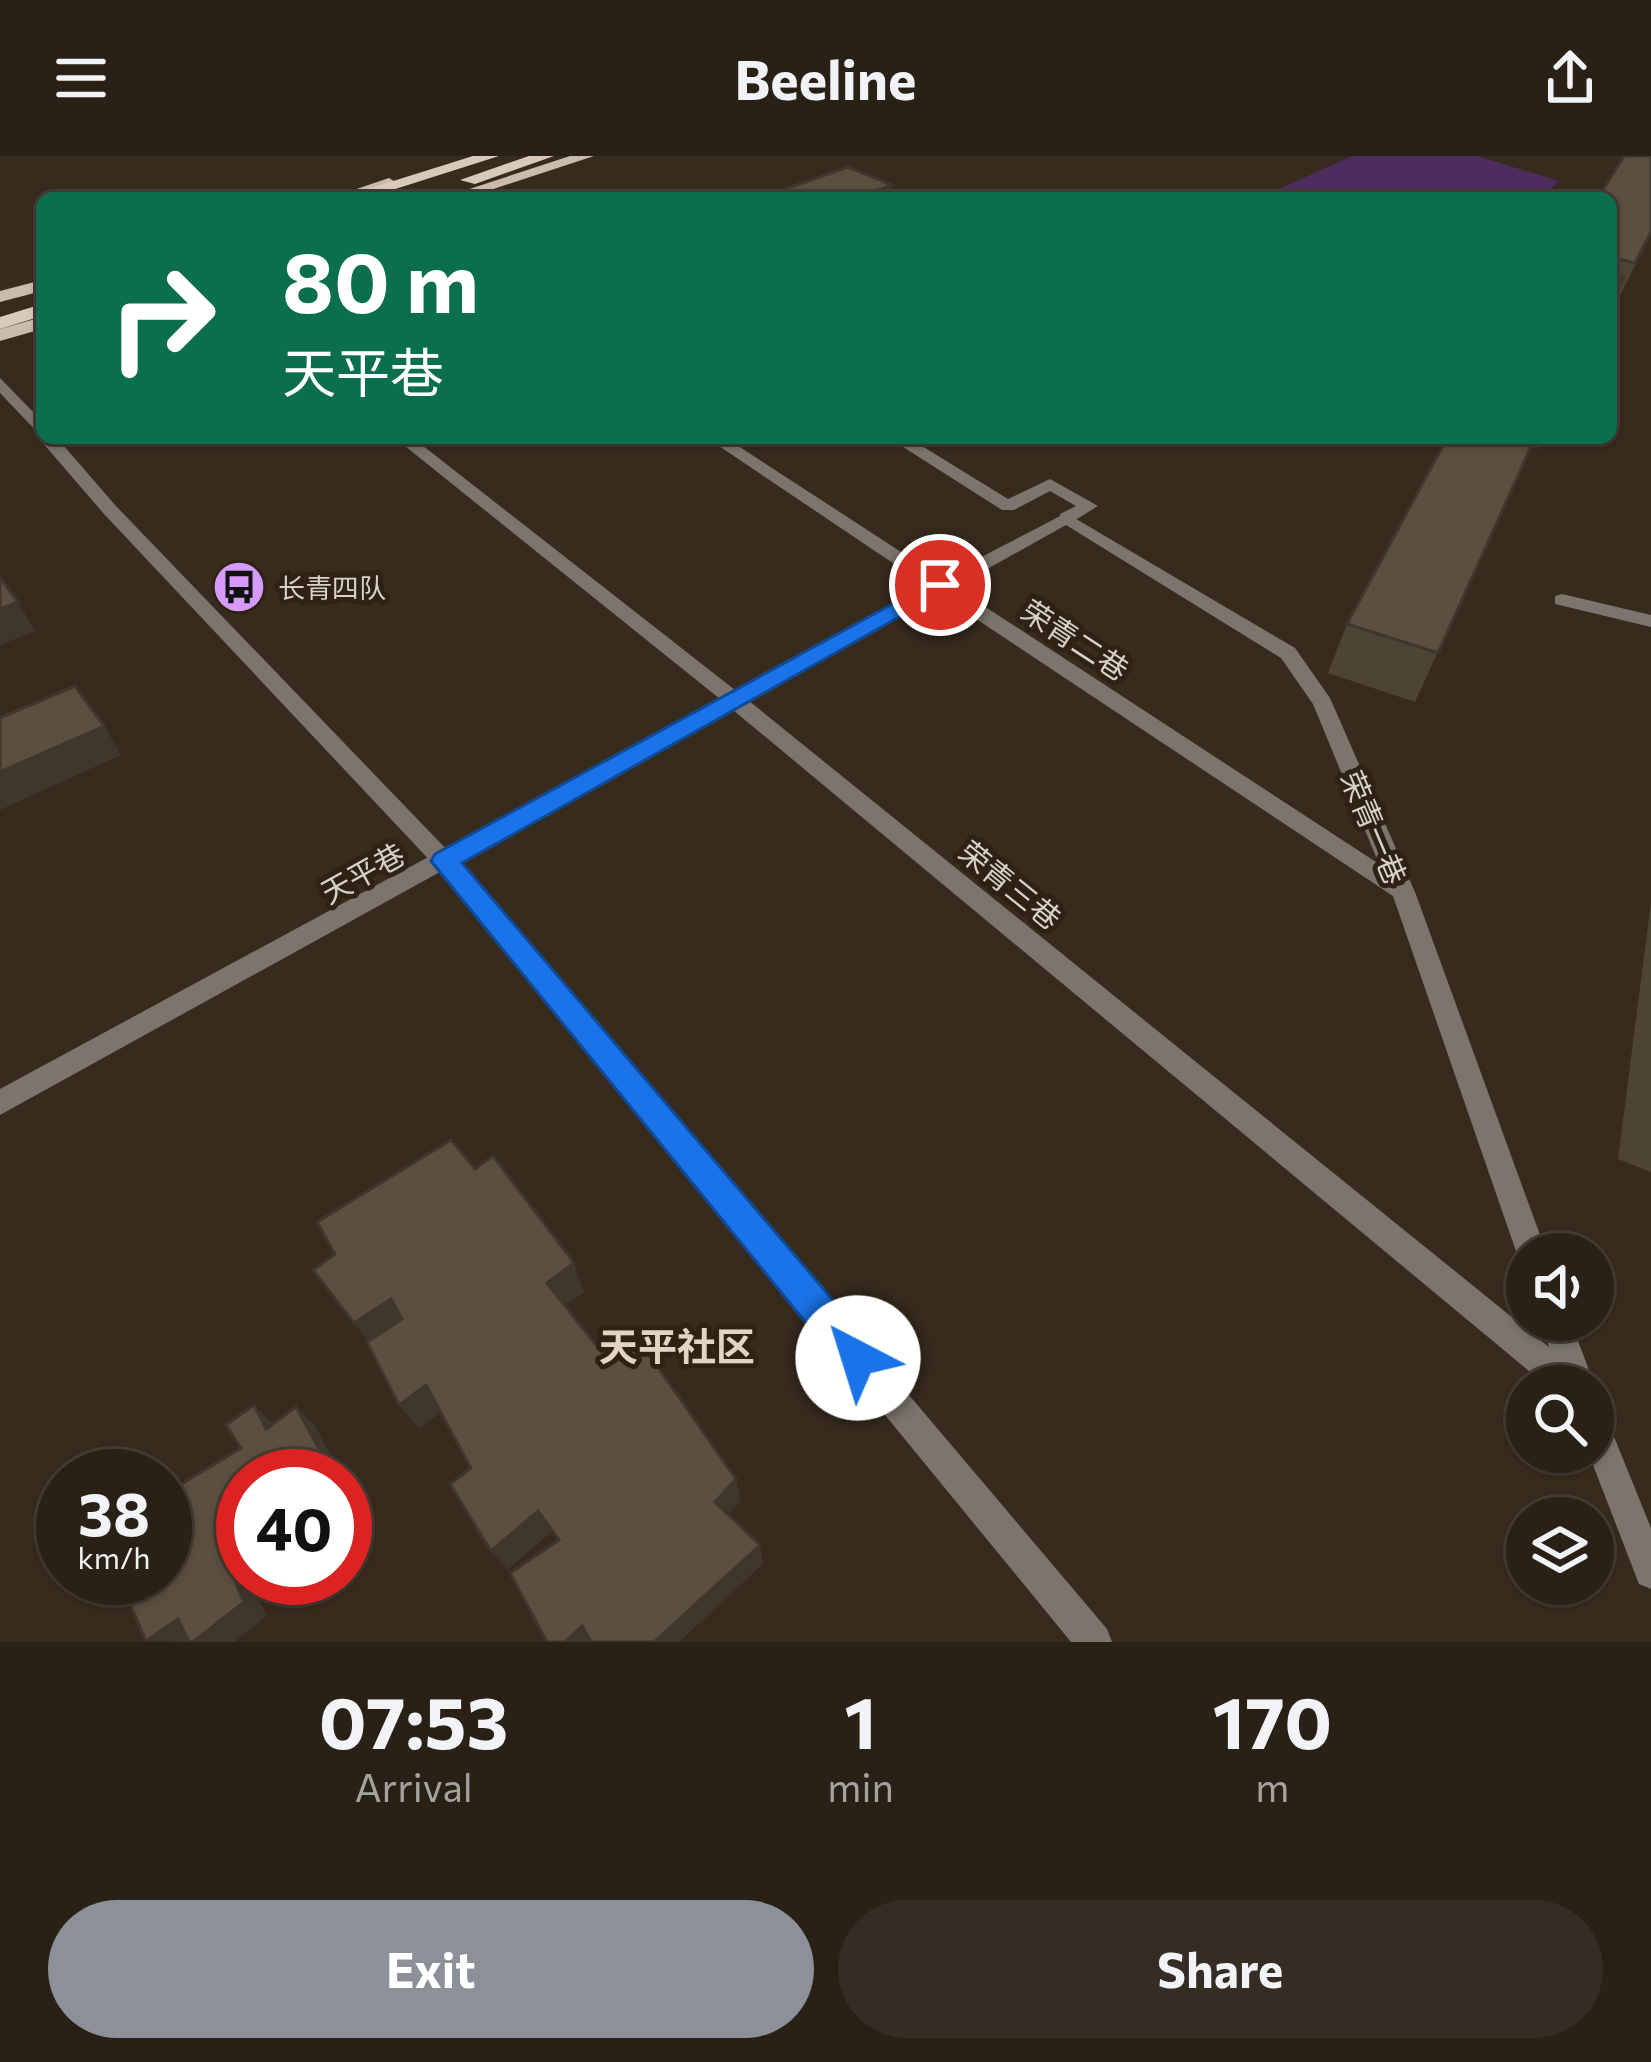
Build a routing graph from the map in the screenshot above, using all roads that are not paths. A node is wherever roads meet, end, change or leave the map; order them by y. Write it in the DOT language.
graph roads {
  1 [pos="481,156"];
  2 [pos="491,156"];
  3 [pos="546,156"];
  4 [pos="586,156"];
  5 [pos="358,192"];
  6 [pos="368,192"];
  7 [pos="429,192"];
  8 [pos="469,192"];
  9 [pos="36,288"];
  10 [pos="0,299"];
  11 [pos="36,312"];
  12 [pos="0,323"];
  13 [pos="36,325"];
  14 [pos="0,335"];
  15 [pos="0,383"];
  16 [pos="36,425"];
  17 [pos="53,444"];
  18 [pos="411,444"];
  19 [pos="724,444"];
  20 [pos="907,444"];
  21 [pos="1066,518"];
  22 [pos="940,585"];
  23 [pos="1562,600"];
  24 [pos="1651,621"];
  25 [pos="737,702"];
  26 [pos="444,861"];
  27 [pos="1403,892"];
  28 [pos="0,1103"];
  29 [pos="1525,1233"];
  30 [pos="1550,1365"];
  31 [pos="1612,1473"];
  32 [pos="1651,1572"];
  33 [pos="1094,1642"];
  1 -- 5 [label="main road"];
  2 -- 6 [label="highway"];
  3 -- 7 [label="highway"];
  4 -- 8 [label="main road"];
  9 -- 10 [label="highway"];
  11 -- 12 [label="highway"];
  13 -- 14 [label="main road"];
  15 -- 16 [label="street"];
  17 -- 26 [label="street"];
  18 -- 25 [label="street, 荣青三巷"];
  19 -- 22 [label="street, 荣青二巷"];
  20 -- 21 [label="street"];
  21 -- 22 [label="street, 天平巷"];
  21 -- 27 [label="street, 荣青一巷"];
  22 -- 25 [label="street, 天平巷"];
  22 -- 27 [label="street, 荣青二巷"];
  23 -- 24 [label="street"];
  25 -- 26 [label="street, 天平巷"];
  25 -- 30 [label="street, 荣青三巷"];
  26 -- 28 [label="street, 天平巷"];
  26 -- 33 [label="street"];
  27 -- 29 [label="street, 荣青一巷"];
  31 -- 32 [label="street"];
}
